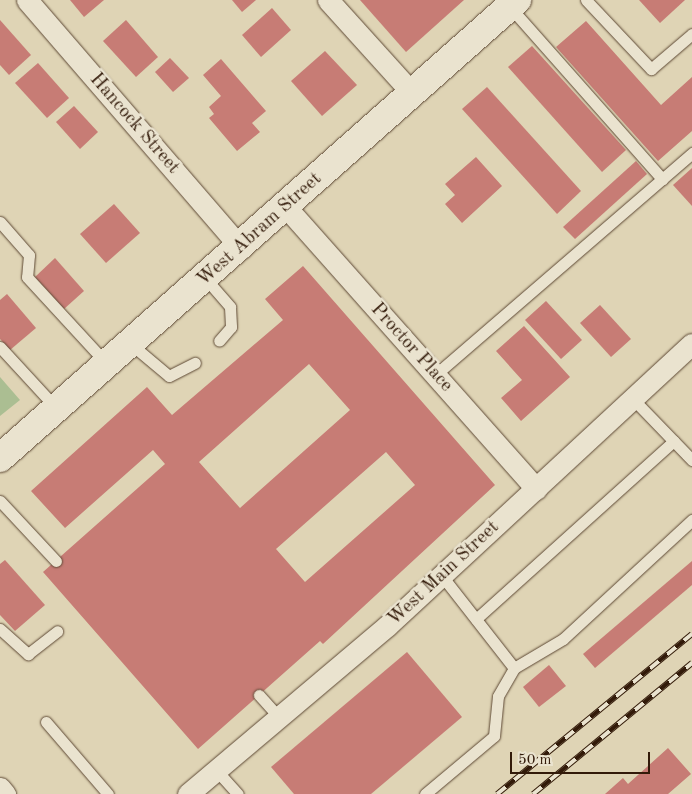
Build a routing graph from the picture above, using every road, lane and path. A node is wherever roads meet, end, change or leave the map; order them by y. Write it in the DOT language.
graph roads {
  1 [pos="27,0"];
  2 [pos="328,0"];
  3 [pos="586,0"];
  4 [pos="514,3"];
  5 [pos="692,34"];
  6 [pos="413,94"];
  7 [pos="692,153"];
  8 [pos="662,180"];
  9 [pos="286,207"];
  10 [pos="0,222"];
  11 [pos="241,248"];
  12 [pos="206,278"];
  13 [pos="219,341"];
  14 [pos="692,344"];
  15 [pos="132,345"];
  16 [pos="0,347"];
  17 [pos="195,363"];
  18 [pos="108,366"];
  19 [pos="435,375"];
  20 [pos="633,399"];
  21 [pos="57,409"];
  22 [pos="674,441"];
  23 [pos="0,458"];
  24 [pos="692,460"];
  25 [pos="536,489"];
  26 [pos="0,501"];
  27 [pos="692,520"];
  28 [pos="56,561"];
  29 [pos="442,576"];
  30 [pos="476,619"];
  31 [pos="0,629"];
  32 [pos="57,631"];
  33 [pos="514,668"];
  34 [pos="259,695"];
  35 [pos="280,718"];
  36 [pos="46,722"];
  37 [pos="217,771"];
  38 [pos="0,788"];
  39 [pos="5,794"];
  40 [pos="108,794"];
  41 [pos="188,794"];
  42 [pos="238,794"];
  43 [pos="425,794"];
  1 -- 11 [label="street, Hancock Street"];
  2 -- 6 [label="street"];
  3 -- 5 [label="lane"];
  4 -- 6 [label="main road, West Abram Street"];
  4 -- 8 [label="lane"];
  6 -- 9 [label="main road, West Abram Street"];
  7 -- 8 [label="lane"];
  8 -- 19 [label="lane"];
  9 -- 11 [label="main road, West Abram Street"];
  9 -- 19 [label="street, Proctor Place"];
  10 -- 18 [label="lane"];
  11 -- 12 [label="main road, West Abram Street"];
  12 -- 13 [label="lane"];
  12 -- 15 [label="main road, West Abram Street"];
  14 -- 20 [label="street, West Main Street"];
  15 -- 17 [label="lane"];
  15 -- 18 [label="main road, West Abram Street"];
  16 -- 21 [label="lane"];
  18 -- 21 [label="main road, West Abram Street"];
  19 -- 25 [label="street, Proctor Place"];
  20 -- 22 [label="lane"];
  20 -- 25 [label="street, West Main Street"];
  21 -- 23 [label="main road, West Abram Street"];
  22 -- 24 [label="lane"];
  22 -- 30 [label="lane"];
  25 -- 29 [label="street, West Main Street"];
  26 -- 28 [label="lane"];
  27 -- 33 [label="lane"];
  29 -- 30 [label="lane"];
  29 -- 35 [label="street, West Main Street"];
  30 -- 33 [label="lane"];
  31 -- 32 [label="lane"];
  33 -- 43 [label="lane"];
  34 -- 35 [label="lane"];
  35 -- 37 [label="street, West Main Street"];
  36 -- 40 [label="lane"];
  37 -- 41 [label="street, West Main Street"];
  37 -- 42 [label="lane"];
  38 -- 39 [label="street"];
}
